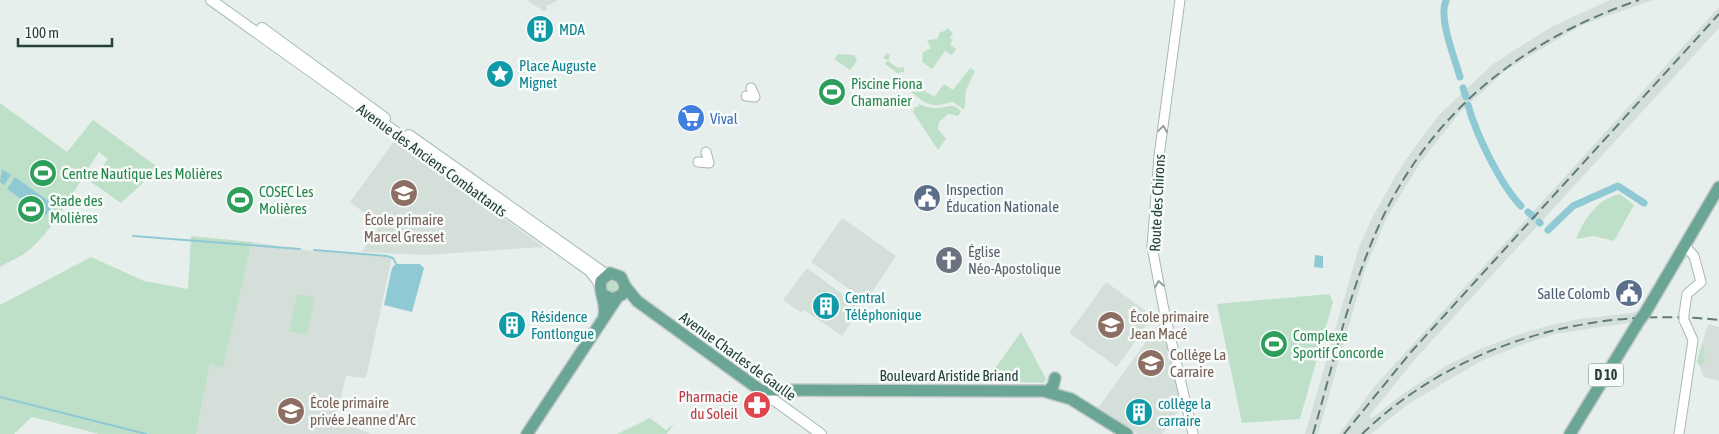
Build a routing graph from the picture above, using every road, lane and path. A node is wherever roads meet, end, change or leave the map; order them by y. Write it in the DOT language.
graph roads {
  1 [pos="211,0"];
  2 [pos="223,0"];
  3 [pos="1180,0"];
  4 [pos="264,34"];
  5 [pos="706,152"];
  6 [pos="698,162"];
  7 [pos="1719,187"];
  8 [pos="1683,250"];
  9 [pos="607,275"];
  10 [pos="625,286"];
  11 [pos="602,290"];
  12 [pos="618,298"];
  13 [pos="637,302"];
  14 [pos="604,318"];
  15 [pos="1056,378"];
  16 [pos="760,390"];
  17 [pos="1047,392"];
  18 [pos="527,434"];
  19 [pos="821,434"];
  20 [pos="1127,434"];
  21 [pos="1193,434"];
  22 [pos="1570,434"];
  23 [pos="1679,434"];
  1 -- 4 [label="main road"];
  2 -- 4 [label="main road"];
  21 -- 3 [label="street, Route des Chirons, one-way"];
  4 -- 9 [label="main road, Avenue des Anciens Combattants"];
  4 -- 11 [label="main road, Avenue des Anciens Combattants"];
  5 -- 6 [label="street"];
  7 -- 8 [label="main road, D 10"];
  8 -- 22 [label="main road, D 10"];
  8 -- 23 [label="street"];
  9 -- 10 [label="main road"];
  9 -- 11 [label="main road"];
  10 -- 12 [label="main road"];
  10 -- 13 [label="main road, Avenue Charles de Gaulle"];
  11 -- 12 [label="main road"];
  11 -- 14 [label="main road"];
  12 -- 13 [label="main road, Avenue Charles de Gaulle"];
  12 -- 14 [label="main road"];
  13 -- 16 [label="main road, Avenue Charles de Gaulle"];
  14 -- 18 [label="main road"];
  15 -- 17 [label="main road"];
  16 -- 17 [label="main road, Boulevard Aristide Briand"];
  16 -- 19 [label="main road, Avenue Charles de Gaulle"];
  17 -- 20 [label="main road, Boulevard Aristide Briand"];
}
